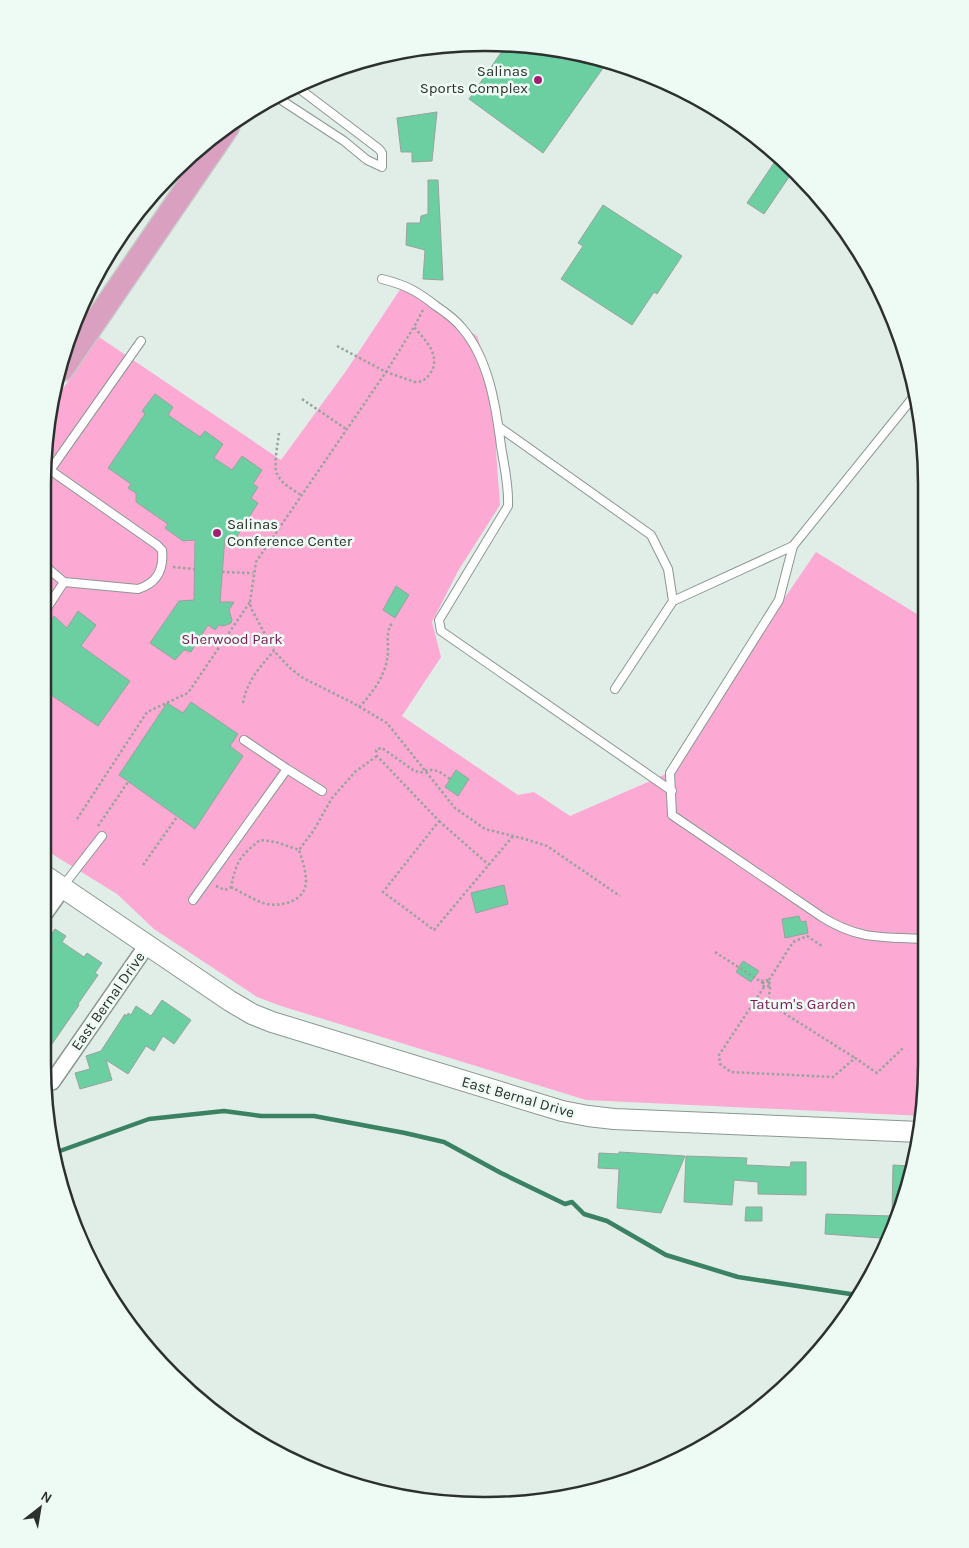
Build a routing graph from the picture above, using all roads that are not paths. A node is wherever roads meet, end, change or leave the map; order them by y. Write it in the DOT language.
graph roads {
  1 [pos="303,91"];
  2 [pos="283,101"];
  3 [pos="351,127"];
  4 [pos="344,141"];
  5 [pos="215,146"];
  6 [pos="382,279"];
  7 [pos="141,341"];
  8 [pos="70,358"];
  9 [pos="910,403"];
  10 [pos="499,426"];
  11 [pos="52,468"];
  12 [pos="51,475"];
  13 [pos="793,546"];
  14 [pos="51,571"];
  15 [pos="64,582"];
  16 [pos="51,601"];
  17 [pos="673,601"];
  18 [pos="615,689"];
  19 [pos="244,740"];
  20 [pos="287,769"];
  21 [pos="322,790"];
  22 [pos="672,791"];
  23 [pos="98,834"];
  24 [pos="51,880"];
  25 [pos="62,888"];
  26 [pos="193,900"];
  27 [pos="51,904"];
  28 [pos="918,939"];
  29 [pos="147,945"];
  30 [pos="52,1082"];
  31 [pos="912,1132"];
  1 -- 3 [label="lane"];
  2 -- 4 [label="lane"];
  3 -- 4 [label="lane"];
  3 -- 4 [label="lane"];
  5 -- 8 [label="main road"];
  6 -- 10 [label="lane"];
  7 -- 11 [label="lane"];
  9 -- 13 [label="lane"];
  10 -- 17 [label="lane"];
  10 -- 22 [label="lane"];
  12 -- 15 [label="lane"];
  13 -- 17 [label="lane"];
  13 -- 22 [label="lane"];
  14 -- 15 [label="lane"];
  15 -- 16 [label="lane"];
  17 -- 18 [label="lane"];
  19 -- 20 [label="lane"];
  20 -- 21 [label="lane"];
  20 -- 26 [label="lane"];
  22 -- 28 [label="lane"];
  23 -- 25 [label="lane"];
  24 -- 25 [label="main road, East Bernal Drive"];
  25 -- 27 [label="street"];
  25 -- 29 [label="main road, East Bernal Drive"];
  29 -- 30 [label="street, East Bernal Drive"];
  29 -- 31 [label="main road, East Bernal Drive"];
}
